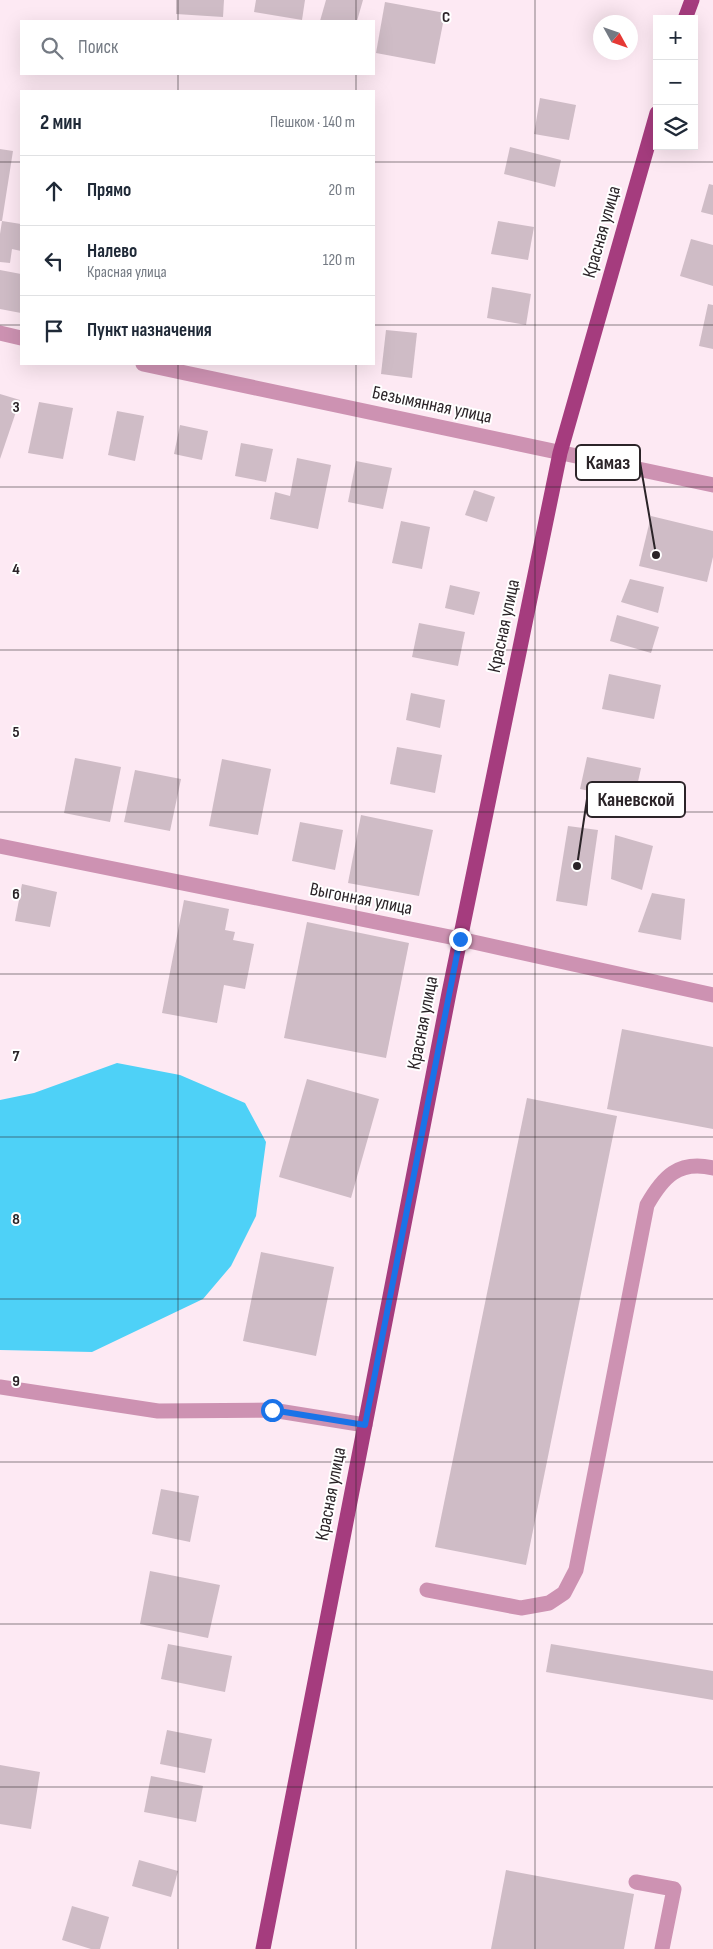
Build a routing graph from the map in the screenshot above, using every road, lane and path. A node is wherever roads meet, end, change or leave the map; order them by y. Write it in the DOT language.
graph roads {
  1 [pos="692,0"];
  2 [pos="686,15"];
  3 [pos="653,127"];
  4 [pos="0,333"];
  5 [pos="20,338"];
  6 [pos="148,365"];
  7 [pos="560,453"];
  8 [pos="713,485"];
  9 [pos="0,846"];
  10 [pos="460,939"];
  11 [pos="713,995"];
  12 [pos="713,1168"];
  13 [pos="0,1388"];
  14 [pos="365,1425"];
  15 [pos="427,1590"];
  16 [pos="636,1882"];
  17 [pos="263,1949"];
  18 [pos="662,1949"];
  1 -- 2 [label="main road"];
  3 -- 7 [label="main road, Красная улица"];
  4 -- 5 [label="street"];
  6 -- 7 [label="street, Безымянная улица"];
  7 -- 8 [label="street, Безымянная улица"];
  7 -- 10 [label="main road, Красная улица"];
  9 -- 10 [label="street, Выгонная улица"];
  10 -- 11 [label="street, Выгонная улица"];
  10 -- 14 [label="main road, Красная улица"];
  12 -- 15 [label="street"];
  13 -- 14 [label="street"];
  14 -- 17 [label="main road, Красная улица"];
  16 -- 18 [label="street"];
}
